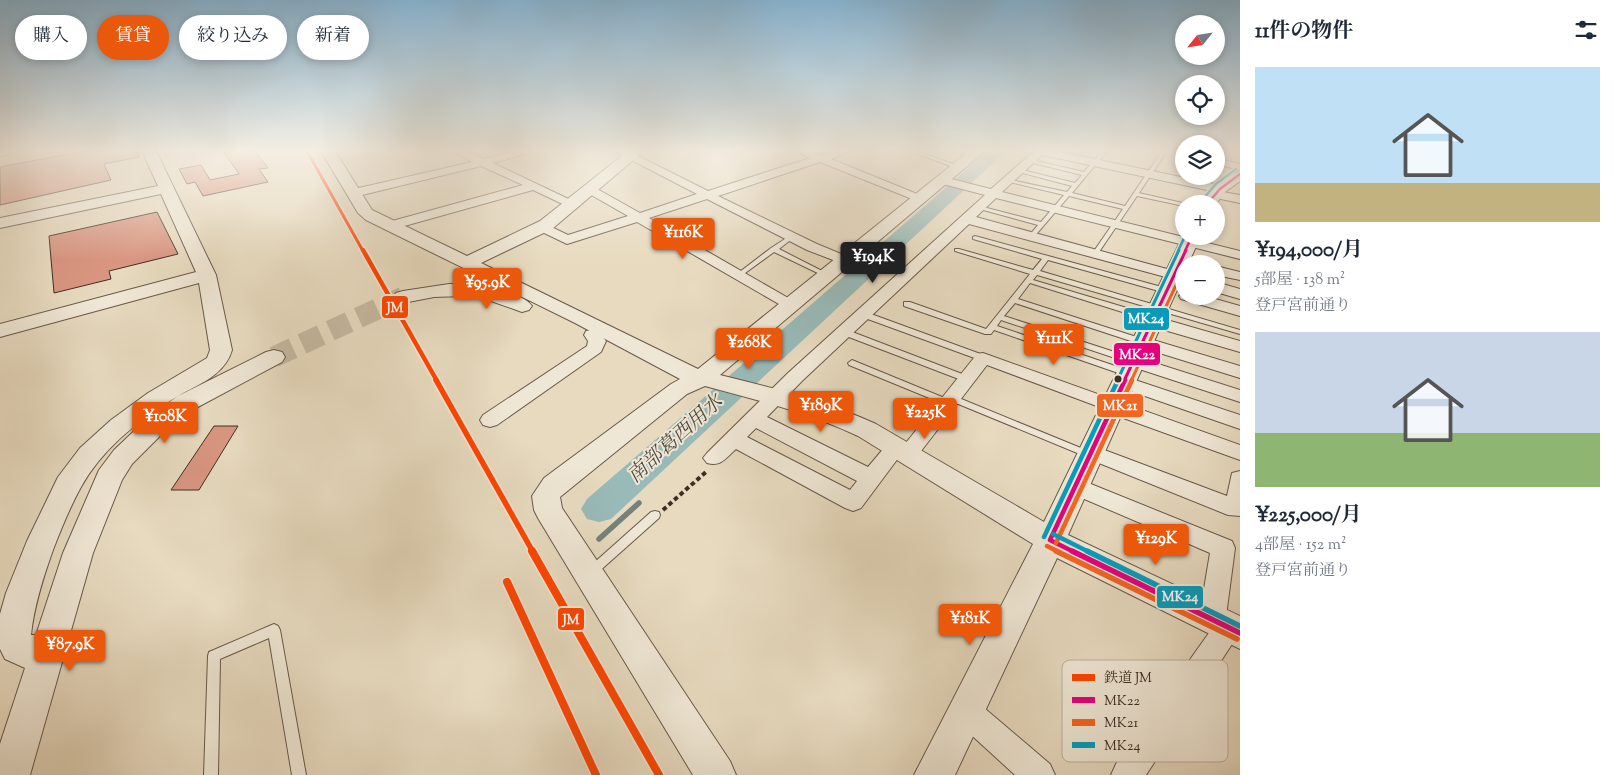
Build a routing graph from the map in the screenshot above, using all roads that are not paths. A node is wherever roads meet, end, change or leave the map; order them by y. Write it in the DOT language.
graph roads {
  1 [pos="350,187"];
  2 [pos="379,187"];
  3 [pos="530,187"];
  4 [pos="537,187"];
  5 [pos="691,187"];
  6 [pos="734,187"];
  7 [pos="893,187"];
  8 [pos="938,187"];
  9 [pos="968,187"];
  10 [pos="1001,187"];
  11 [pos="1039,187"];
  12 [pos="1074,187"];
  13 [pos="1141,187"];
  14 [pos="1188,187"];
  15 [pos="168,188"];
  16 [pos="972,188"];
  17 [pos="590,189"];
  18 [pos="354,193"];
  19 [pos="994,194"];
  20 [pos="1068,194"];
  21 [pos="1136,194"];
  22 [pos="1211,195"];
  23 [pos="707,196"];
  24 [pos="1225,197"];
  25 [pos="921,198"];
  26 [pos="1240,199"];
  27 [pos="1175,202"];
  28 [pos="573,204"];
  29 [pos="979,208"];
  30 [pos="1127,208"];
  31 [pos="1055,209"];
  32 [pos="638,218"];
  33 [pos="967,219"];
  34 [pos="0,223"];
  35 [pos="1042,224"];
  36 [pos="1116,224"];
  37 [pos="390,226"];
  38 [pos="543,226"];
  39 [pos="791,237"];
  40 [pos="1031,237"];
  41 [pos="975,238"];
  42 [pos="773,249"];
  43 [pos="957,250"];
  44 [pos="1095,254"];
  45 [pos="1240,255"];
  46 [pos="1046,258"];
  47 [pos="467,263"];
  48 [pos="837,268"];
  49 [pos="1225,272"];
  50 [pos="1035,273"];
  51 [pos="207,275"];
  52 [pos="739,276"];
  53 [pos="1240,276"];
  54 [pos="1029,281"];
  55 [pos="1225,290"];
  56 [pos="1240,294"];
  57 [pos="403,297"];
  58 [pos="1013,300"];
  59 [pos="1166,301"];
  60 [pos="907,304"];
  61 [pos="791,306"];
  62 [pos="1240,311"];
  63 [pos="868,316"];
  64 [pos="999,317"];
  65 [pos="992,327"];
  66 [pos="0,331"];
  67 [pos="595,332"];
  68 [pos="844,332"];
  69 [pos="1240,332"];
  70 [pos="1240,347"];
  71 [pos="274,357"];
  72 [pos="983,358"];
  73 [pos="852,363"];
  74 [pos="1240,372"];
  75 [pos="707,379"];
  76 [pos="967,379"];
  77 [pos="1240,396"];
  78 [pos="776,398"];
  79 [pos="949,400"];
  80 [pos="1112,406"];
  81 [pos="755,419"];
  82 [pos="490,420"];
  83 [pos="1240,422"];
  84 [pos="734,439"];
  85 [pos="902,451"];
  86 [pos="1240,453"];
  87 [pos="1091,454"];
  88 [pos="714,458"];
  89 [pos="871,478"];
  90 [pos="1240,479"];
  91 [pos="1076,486"];
  92 [pos="654,515"];
  93 [pos="1050,540"];
  94 [pos="587,571"];
  95 [pos="1227,627"];
  96 [pos="50,648"];
  97 [pos="1205,660"];
  98 [pos="966,711"];
  99 [pos="1136,762"];
  100 [pos="10,775"];
  101 [pos="211,775"];
  102 [pos="299,775"];
  103 [pos="716,775"];
  104 [pos="934,775"];
  105 [pos="1039,775"];
  106 [pos="1127,775"];
  1 -- 18 [label="street"];
  2 -- 18 [label="street"];
  3 -- 37 [label="street"];
  4 -- 28 [label="street"];
  5 -- 23 [label="street"];
  6 -- 23 [label="street"];
  7 -- 25 [label="street"];
  8 -- 25 [label="street"];
  9 -- 16 [label="street"];
  10 -- 19 [label="street"];
  11 -- 20 [label="lane"];
  12 -- 20 [label="lane"];
  13 -- 21 [label="lane"];
  14 -- 22 [label="street"];
  15 -- 34 [label="street"];
  15 -- 51 [label="street"];
  16 -- 19 [label="street"];
  17 -- 28 [label="street"];
  17 -- 32 [label="street"];
  18 -- 37 [label="street"];
  19 -- 29 [label="street"];
  19 -- 31 [label="street"];
  20 -- 30 [label="lane"];
  20 -- 31 [label="lane"];
  21 -- 27 [label="lane"];
  21 -- 30 [label="lane"];
  23 -- 32 [label="street"];
  23 -- 39 [label="street"];
  24 -- 26 [label="street"];
  25 -- 48 [label="street"];
  28 -- 38 [label="street"];
  29 -- 33 [label="street"];
  29 -- 35 [label="lane"];
  30 -- 36 [label="lane"];
  31 -- 35 [label="lane"];
  31 -- 36 [label="street"];
  32 -- 38 [label="street"];
  32 -- 52 [label="street"];
  33 -- 40 [label="street"];
  33 -- 68 [label="street"];
  35 -- 40 [label="lane"];
  36 -- 44 [label="lane"];
  36 -- 59 [label="street"];
  37 -- 47 [label="street"];
  38 -- 47 [label="street"];
  39 -- 42 [label="lane"];
  39 -- 48 [label="street"];
  40 -- 44 [label="street"];
  41 -- 46 [label="lane"];
  42 -- 48 [label="lane"];
  42 -- 52 [label="lane"];
  43 -- 50 [label="lane"];
  44 -- 59 [label="street"];
  45 -- 59 [label="street"];
  46 -- 50 [label="lane"];
  46 -- 59 [label="lane"];
  47 -- 67 [label="street"];
  48 -- 61 [label="street"];
  49 -- 53 [label="street"];
  50 -- 54 [label="lane"];
  50 -- 59 [label="lane"];
  51 -- 66 [label="street"];
  51 -- 96 [label="street"];
  52 -- 61 [label="street"];
  54 -- 58 [label="lane"];
  54 -- 59 [label="lane"];
  55 -- 56 [label="street"];
  57 -- 67 [label="street"];
  58 -- 59 [label="lane"];
  58 -- 64 [label="lane"];
  59 -- 62 [label="street"];
  59 -- 64 [label="lane"];
  59 -- 65 [label="lane"];
  59 -- 69 [label="lane"];
  59 -- 70 [label="street"];
  59 -- 74 [label="street"];
  59 -- 77 [label="street"];
  59 -- 80 [label="street"];
  59 -- 83 [label="street"];
  60 -- 65 [label="lane"];
  61 -- 75 [label="street"];
  63 -- 72 [label="lane"];
  64 -- 65 [label="lane"];
  67 -- 75 [label="street"];
  67 -- 82 [label="street"];
  68 -- 76 [label="lane"];
  68 -- 78 [label="street"];
  71 -- 96 [label="street"];
  72 -- 76 [label="street"];
  72 -- 80 [label="street"];
  73 -- 79 [label="lane"];
  75 -- 78 [label="street"];
  75 -- 94 [label="street"];
  76 -- 79 [label="street"];
  78 -- 81 [label="street"];
  78 -- 85 [label="street"];
  79 -- 85 [label="street"];
  79 -- 87 [label="lane"];
  80 -- 86 [label="street"];
  80 -- 87 [label="street"];
  81 -- 84 [label="street"];
  81 -- 89 [label="street"];
  84 -- 88 [label="street"];
  84 -- 89 [label="street"];
  85 -- 89 [label="street"];
  85 -- 93 [label="street"];
  87 -- 90 [label="street"];
  87 -- 91 [label="street"];
  91 -- 93 [label="street"];
  91 -- 95 [label="street"];
  92 -- 94 [label="lane"];
  93 -- 95 [label="street"];
  93 -- 98 [label="street"];
  94 -- 103 [label="street"];
  95 -- 97 [label="street"];
  96 -- 100 [label="street"];
  98 -- 104 [label="street"];
  98 -- 105 [label="street"];
  99 -- 106 [label="street"];
  101 -- 102 [label="lane"];
}
